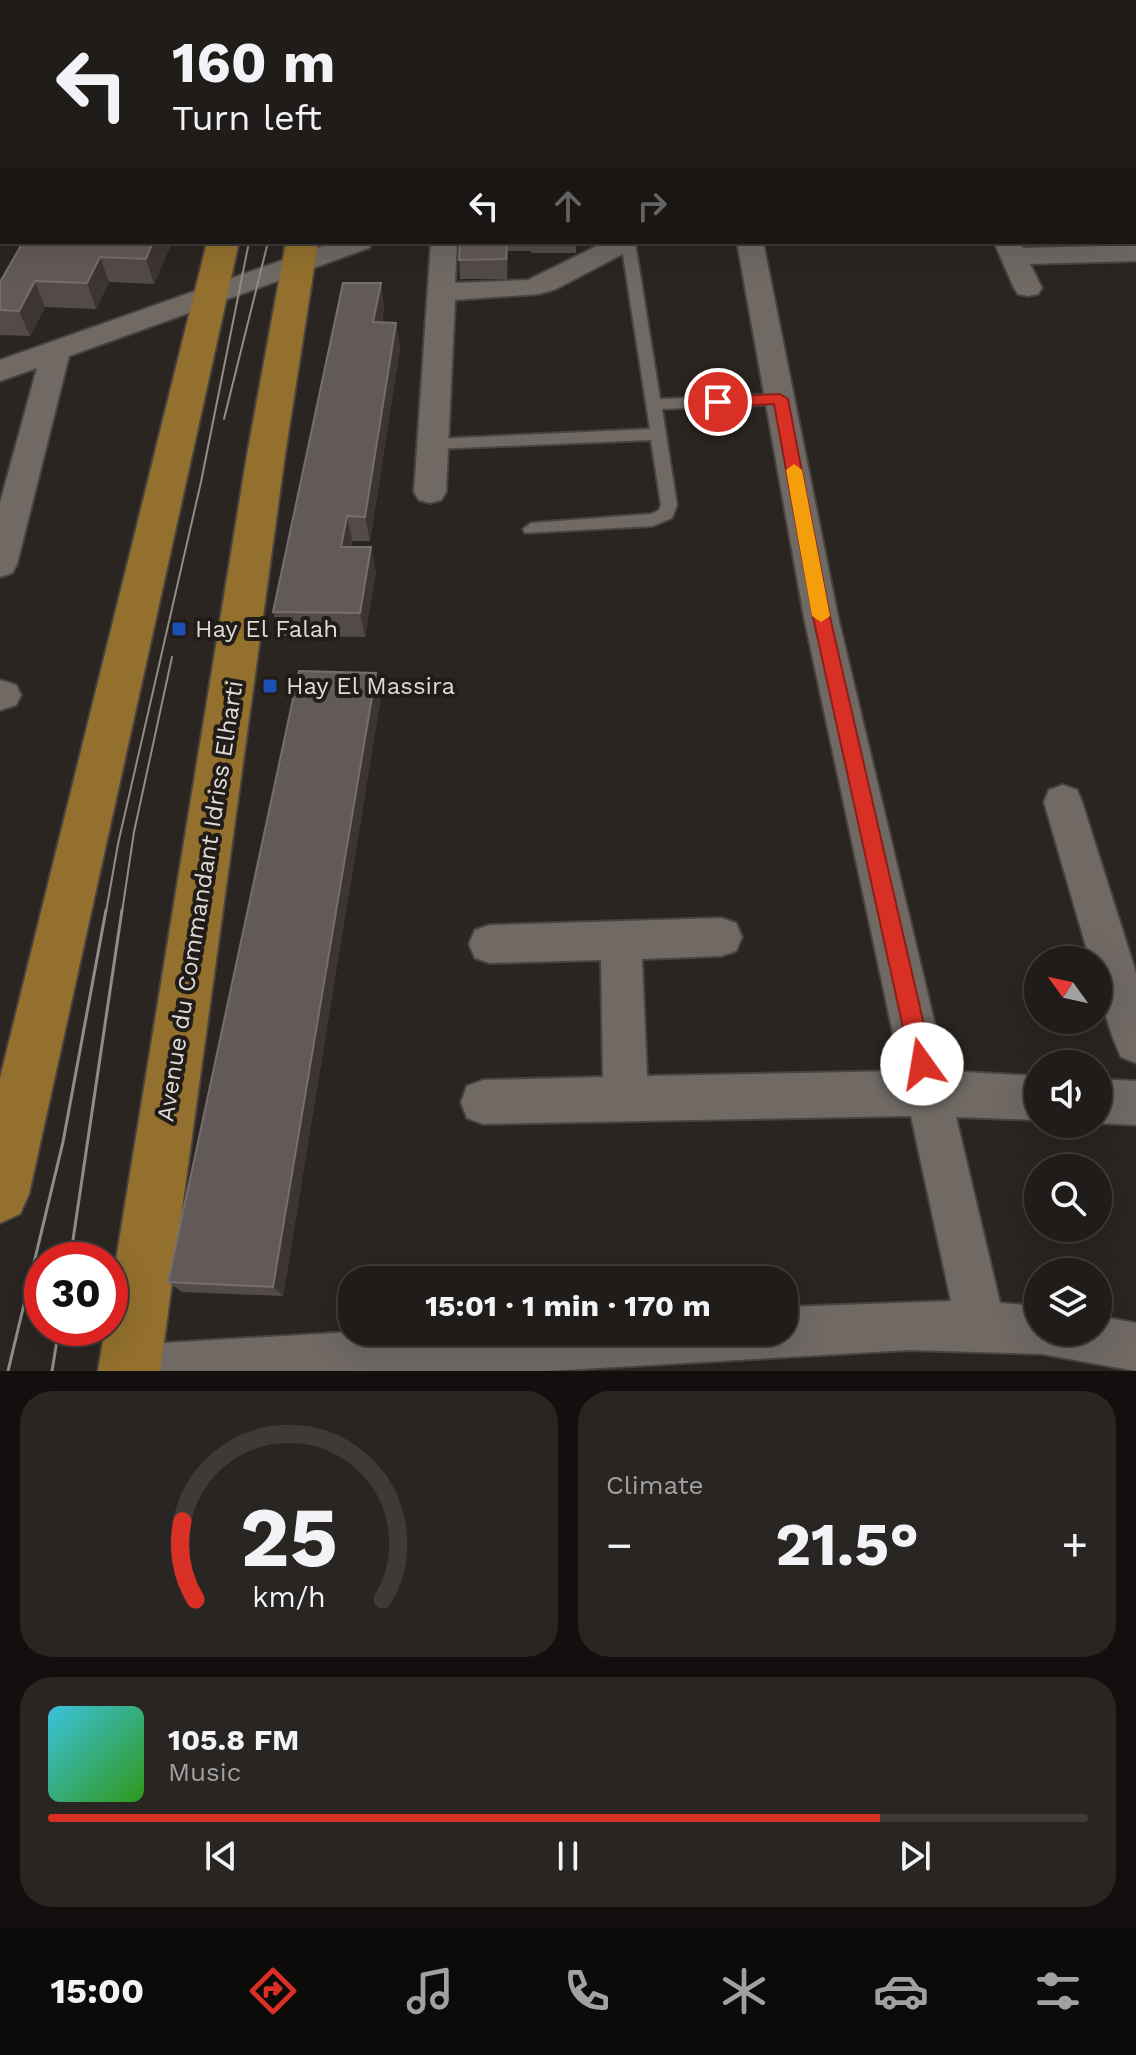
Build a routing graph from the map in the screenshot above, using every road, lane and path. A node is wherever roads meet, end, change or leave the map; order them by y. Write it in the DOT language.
graph roads {
  1 [pos="223,244"];
  2 [pos="349,244"];
  3 [pos="444,244"];
  4 [pos="623,244"];
  5 [pos="627,244"];
  6 [pos="750,244"];
  7 [pos="1010,249"];
  8 [pos="300,253"];
  9 [pos="1136,253"];
  10 [pos="1028,288"];
  11 [pos="213,292"];
  12 [pos="441,292"];
  13 [pos="56,351"];
  14 [pos="0,371"];
  15 [pos="780,399"];
  16 [pos="655,404"];
  17 [pos="660,434"];
  18 [pos="434,444"];
  19 [pos="430,492"];
  20 [pos="531,529"];
  21 [pos="0,564"];
  22 [pos="1063,802"];
  23 [pos="721,937"];
  24 [pos="1120,937"];
  25 [pos="621,941"];
  26 [pos="490,944"];
  27 [pos="1136,1042"];
  28 [pos="929,1093"];
  29 [pos="1024,1097"];
  30 [pos="626,1099"];
  31 [pos="483,1102"];
  32 [pos="1112,1102"];
  33 [pos="1136,1103"];
  34 [pos="0,1194"];
  35 [pos="981,1326"];
  36 [pos="1024,1330"];
  37 [pos="1112,1344"];
  38 [pos="1136,1348"];
  39 [pos="130,1370"];
  1 -- 11 [label="main road"];
  2 -- 8 [label="street"];
  3 -- 12 [label="street"];
  4 -- 12 [label="street"];
  5 -- 16 [label="lane"];
  6 -- 15 [label="street"];
  7 -- 9 [label="street"];
  7 -- 10 [label="street"];
  8 -- 11 [label="street"];
  8 -- 39 [label="main road, Avenue du Commandant Idriss Elharti"];
  11 -- 13 [label="street"];
  11 -- 34 [label="main road"];
  12 -- 18 [label="street"];
  13 -- 14 [label="street"];
  13 -- 21 [label="street"];
  15 -- 16 [label="lane"];
  15 -- 28 [label="street"];
  16 -- 17 [label="lane"];
  17 -- 18 [label="lane"];
  17 -- 20 [label="lane"];
  18 -- 19 [label="street"];
  22 -- 24 [label="street"];
  23 -- 25 [label="street"];
  24 -- 27 [label="street"];
  25 -- 26 [label="street"];
  25 -- 30 [label="street"];
  28 -- 29 [label="street"];
  28 -- 30 [label="street"];
  28 -- 35 [label="street"];
  30 -- 31 [label="street"];
  32 -- 33 [label="street"];
  35 -- 36 [label="street"];
  35 -- 39 [label="street"];
  37 -- 38 [label="street"];
}
